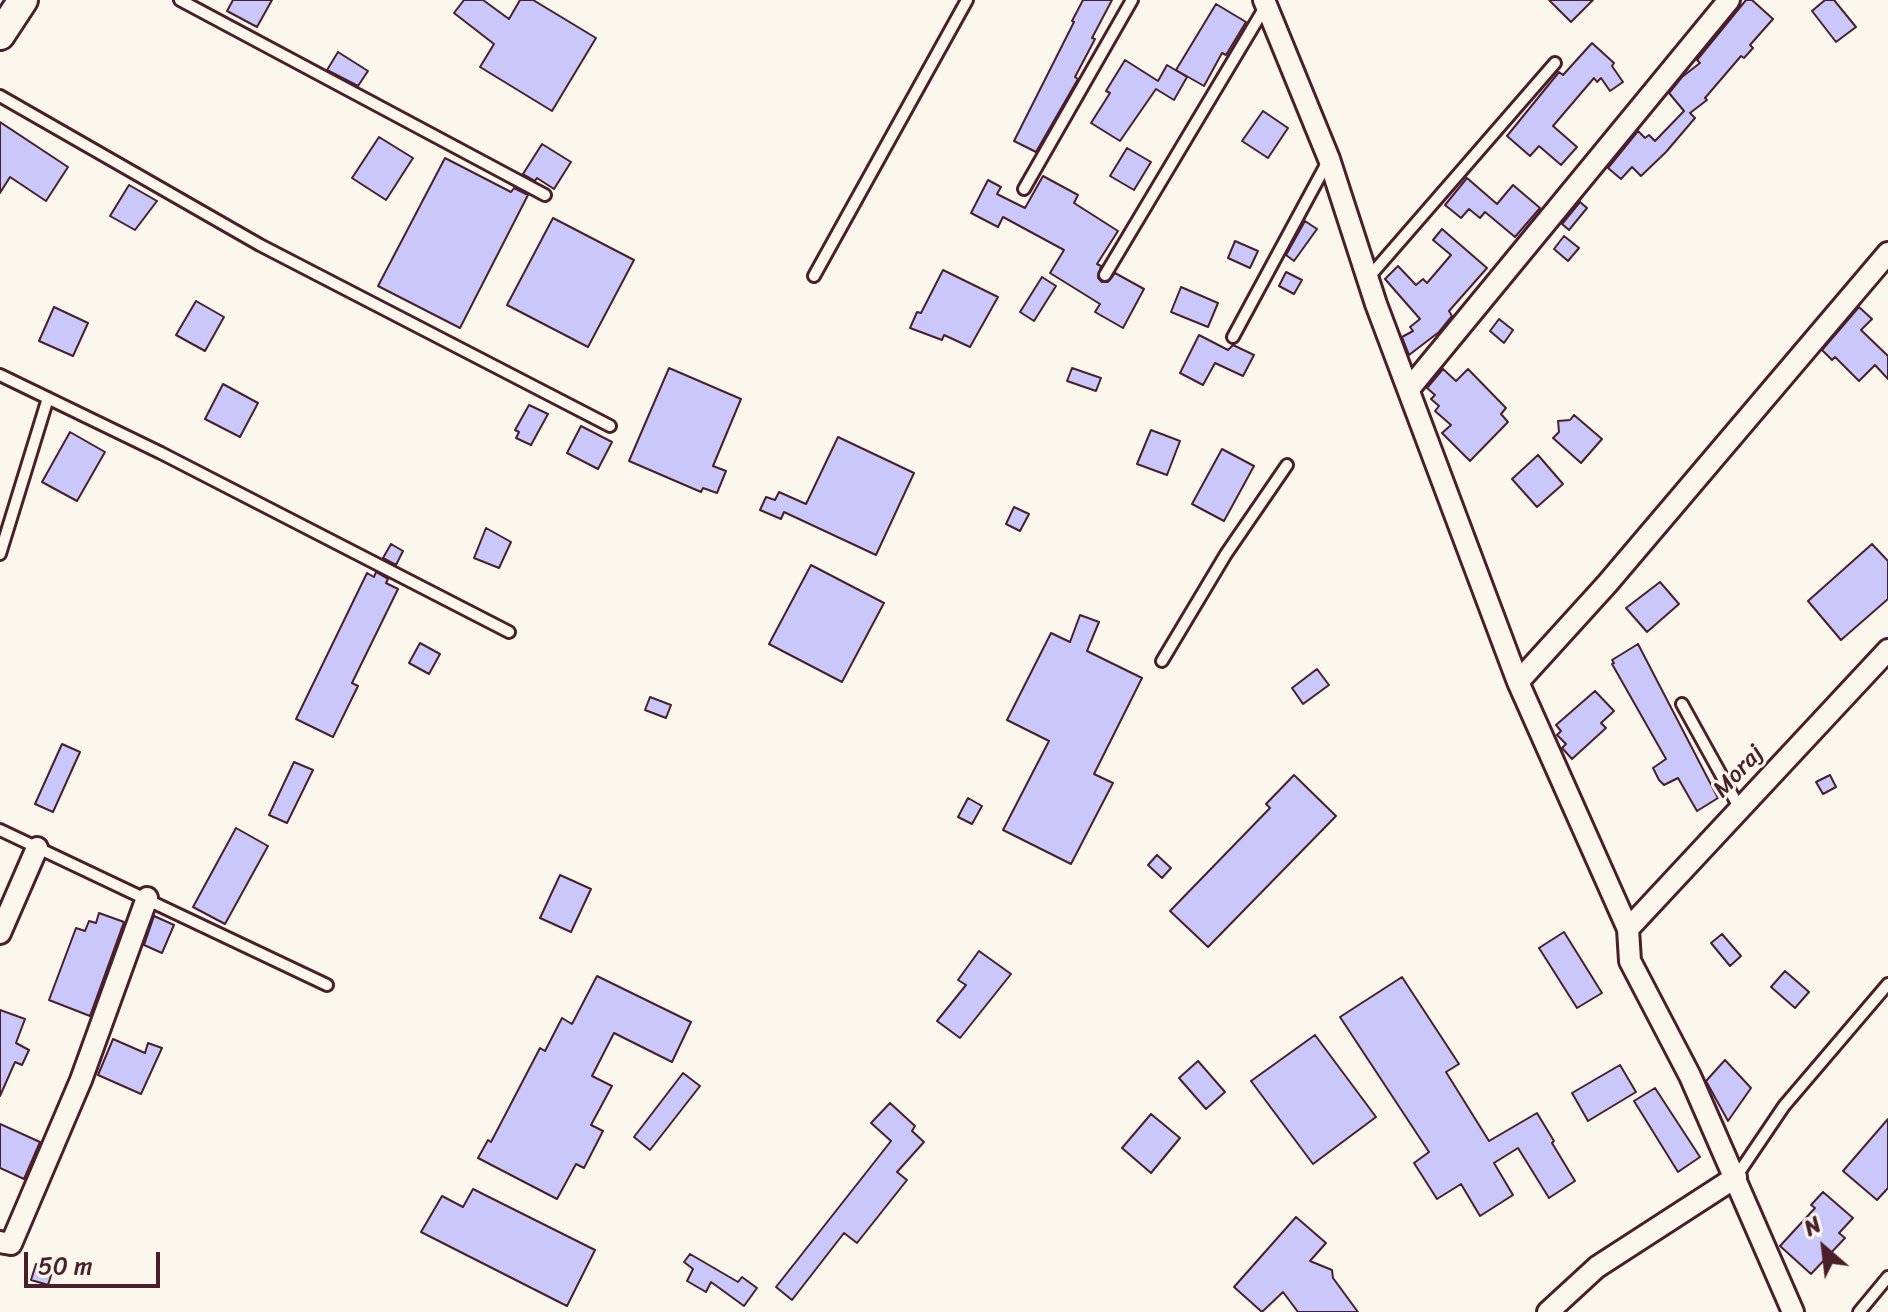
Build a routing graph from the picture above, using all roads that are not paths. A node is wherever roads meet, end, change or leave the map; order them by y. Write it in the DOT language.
graph roads {
  1 [pos="23,0"];
  2 [pos="180,0"];
  3 [pos="967,0"];
  4 [pos="1132,0"];
  5 [pos="1729,0"];
  6 [pos="1265,3"];
  7 [pos="0,35"];
  8 [pos="1555,63"];
  9 [pos="0,96"];
  10 [pos="1329,159"];
  11 [pos="1024,189"];
  12 [pos="545,195"];
  13 [pos="1888,253"];
  14 [pos="1105,275"];
  15 [pos="814,276"];
  16 [pos="1367,279"];
  17 [pos="1233,337"];
  18 [pos="0,375"];
  19 [pos="1409,389"];
  20 [pos="48,398"];
  21 [pos="610,426"];
  22 [pos="1287,465"];
  23 [pos="3,541"];
  24 [pos="0,554"];
  25 [pos="509,632"];
  26 [pos="1888,650"];
  27 [pos="1162,661"];
  28 [pos="1518,682"];
  29 [pos="1682,704"];
  30 [pos="1740,809"];
  31 [pos="0,830"];
  32 [pos="37,848"];
  33 [pos="147,898"];
  34 [pos="1628,929"];
  35 [pos="0,933"];
  36 [pos="1888,984"];
  37 [pos="327,985"];
  38 [pos="1736,1177"];
  39 [pos="0,1242"];
  40 [pos="1888,1277"];
  41 [pos="1548,1312"];
  42 [pos="1793,1312"];
  43 [pos="1859,1312"];
  1 -- 7 [label="street"];
  2 -- 12 [label="lane"];
  3 -- 15 [label="lane"];
  4 -- 11 [label="lane"];
  5 -- 19 [label="street"];
  6 -- 10 [label="street"];
  6 -- 14 [label="lane"];
  8 -- 16 [label="lane"];
  9 -- 21 [label="lane"];
  10 -- 16 [label="street"];
  10 -- 17 [label="lane"];
  13 -- 28 [label="street"];
  16 -- 19 [label="street"];
  18 -- 20 [label="lane"];
  19 -- 28 [label="street"];
  20 -- 23 [label="lane"];
  20 -- 25 [label="lane"];
  22 -- 27 [label="lane"];
  23 -- 24 [label="lane"];
  26 -- 30 [label="street, Moraj"];
  28 -- 34 [label="street"];
  29 -- 30 [label="lane"];
  30 -- 34 [label="street, Moraj"];
  31 -- 32 [label="lane"];
  32 -- 33 [label="lane"];
  32 -- 35 [label="street"];
  33 -- 37 [label="lane"];
  33 -- 39 [label="street"];
  34 -- 38 [label="street"];
  36 -- 38 [label="lane"];
  38 -- 41 [label="street"];
  38 -- 42 [label="street"];
  40 -- 43 [label="lane"];
}
